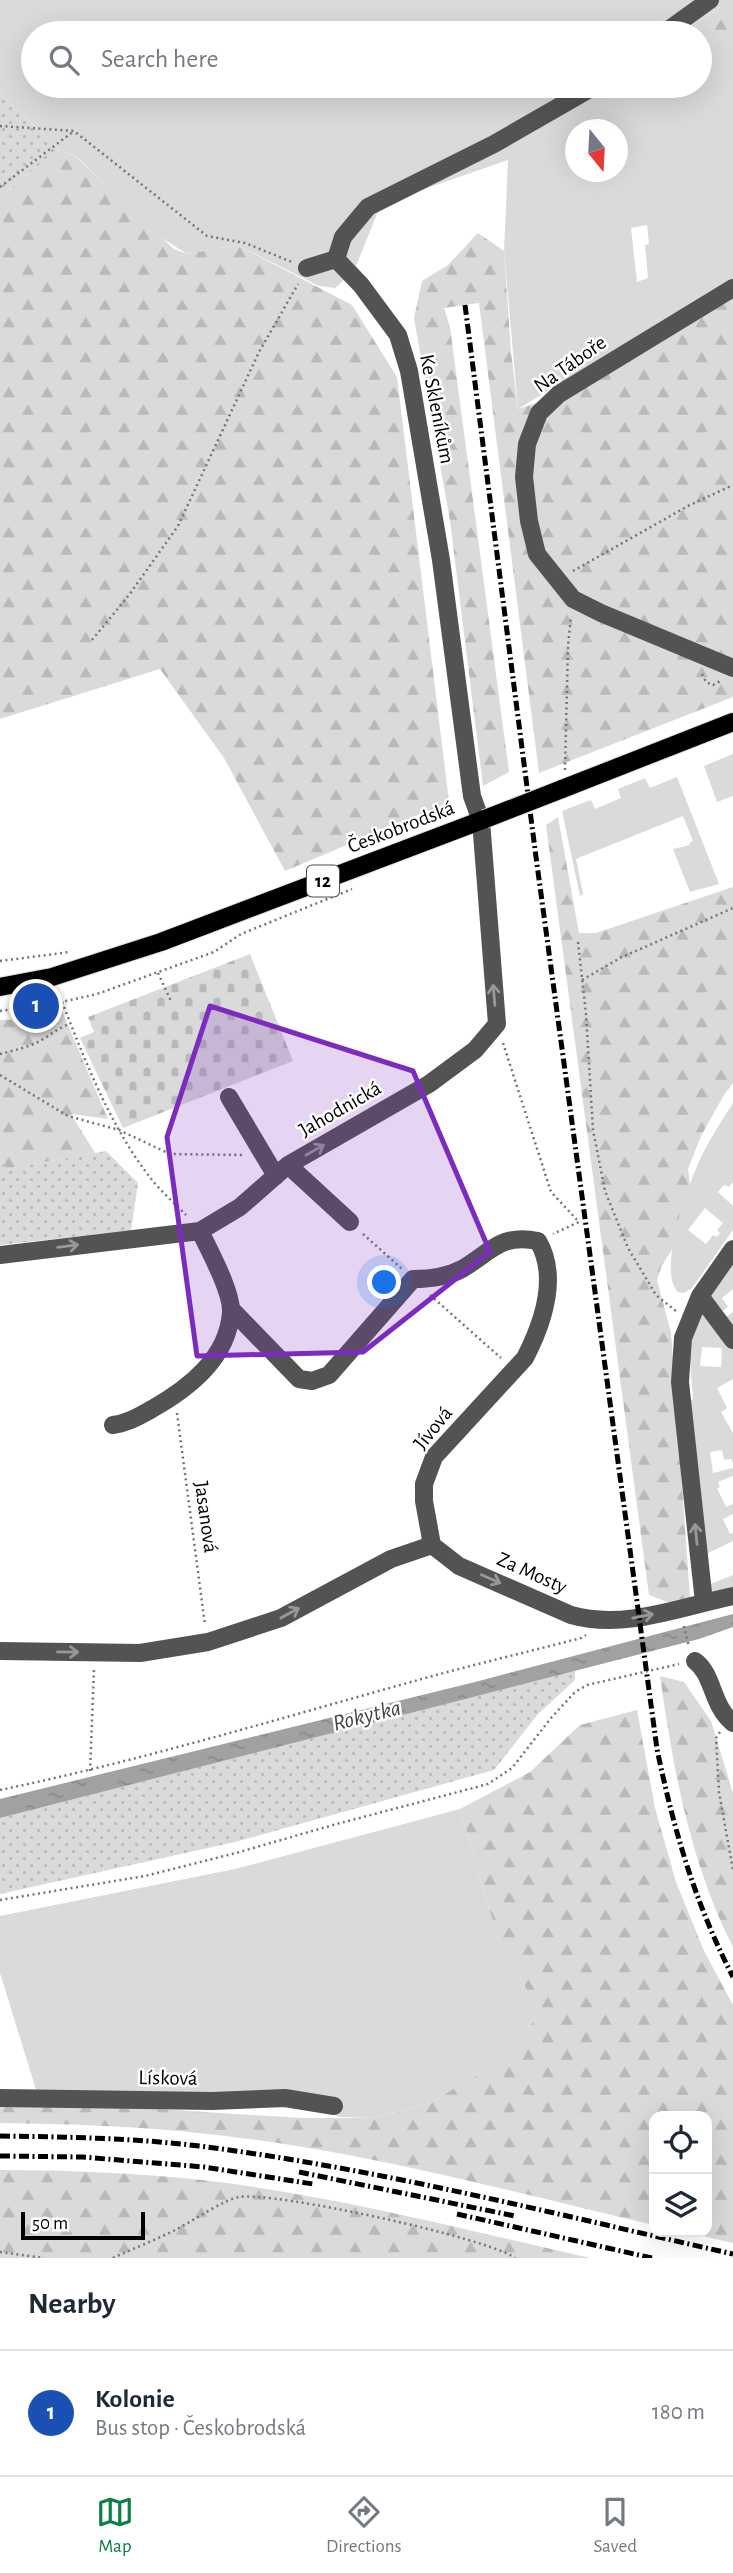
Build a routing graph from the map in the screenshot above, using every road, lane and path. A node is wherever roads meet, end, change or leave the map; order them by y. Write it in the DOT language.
graph roads {
  1 [pos="710,0"];
  2 [pos="681,21"];
  3 [pos="574,98"];
  4 [pos="0,126"];
  5 [pos="74,131"];
  6 [pos="0,187"];
  7 [pos="336,260"];
  8 [pos="307,268"];
  9 [pos="733,288"];
  10 [pos="731,486"];
  11 [pos="559,584"];
  12 [pos="573,599"];
  13 [pos="92,640"];
  14 [pos="733,668"];
  15 [pos="733,722"];
  16 [pos="564,789"];
  17 [pos="483,820"];
  18 [pos="356,888"];
  19 [pos="733,908"];
  20 [pos="578,942"];
  21 [pos="72,951"];
  22 [pos="0,961"];
  23 [pos="158,973"];
  24 [pos="582,980"];
  25 [pos="0,987"];
  26 [pos="171,1001"];
  27 [pos="62,1002"];
  28 [pos="0,1012"];
  29 [pos="70,1024"];
  30 [pos="497,1024"];
  31 [pos="0,1054"];
  32 [pos="0,1075"];
  33 [pos="229,1097"];
  34 [pos="120,1130"];
  35 [pos="264,1155"];
  36 [pos="282,1171"];
  37 [pos="350,1222"];
  38 [pos="200,1231"];
  39 [pos="538,1241"];
  40 [pos="733,1249"];
  41 [pos="0,1255"];
  42 [pos="700,1296"];
  43 [pos="232,1310"];
  44 [pos="690,1323"];
  45 [pos="733,1340"];
  46 [pos="176,1396"];
  47 [pos="113,1425"];
  48 [pos="432,1545"];
  49 [pos="733,1596"];
  50 [pos="704,1602"];
  51 [pos="681,1618"];
  52 [pos="606,1621"];
  53 [pos="208,1642"];
  54 [pos="0,1651"];
  55 [pos="94,1652"];
  56 [pos="693,1656"];
  57 [pos="730,1721"];
  58 [pos="90,1771"];
  59 [pos="0,1790"];
  60 [pos="733,1870"];
  61 [pos="0,1900"];
  62 [pos="0,2098"];
  63 [pos="334,2106"];
  64 [pos="0,2252"];
  65 [pos="44,2258"];
  66 [pos="113,2258"];
  67 [pos="515,2258"];
  1 -- 2 [label="street"];
  3 -- 7 [label="street"];
  4 -- 5 [label="path"];
  5 -- 6 [label="path"];
  5 -- 8 [label="path"];
  7 -- 8 [label="street"];
  7 -- 17 [label="street, Ke Skleníkům"];
  8 -- 13 [label="path"];
  9 -- 11 [label="street, Na Táboře"];
  10 -- 11 [label="path"];
  11 -- 12 [label="street, Na Táboře"];
  12 -- 14 [label="street, Na Táboře"];
  12 -- 16 [label="path"];
  15 -- 16 [label="main road, Českobrodská / 12"];
  16 -- 17 [label="main road, Českobrodská / 12, bridge"];
  17 -- 25 [label="main road, Českobrodská / 12"];
  30 -- 17 [label="street, one-way"];
  18 -- 23 [label="path"];
  19 -- 24 [label="path"];
  20 -- 24 [label="path"];
  21 -- 22 [label="path"];
  23 -- 26 [label="path"];
  23 -- 27 [label="path"];
  24 -- 44 [label="path"];
  27 -- 28 [label="path"];
  27 -- 29 [label="path"];
  29 -- 31 [label="path"];
  29 -- 34 [label="path"];
  36 -- 30 [label="street, Jahodnická, one-way"];
  30 -- 39 [label="path"];
  32 -- 34 [label="path"];
  33 -- 35 [label="street"];
  34 -- 35 [label="path"];
  34 -- 38 [label="path"];
  35 -- 36 [label="street"];
  36 -- 37 [label="street"];
  36 -- 38 [label="street, Jahodnická"];
  41 -- 38 [label="street, Jahodnická, one-way"];
  38 -- 43 [label="street"];
  39 -- 43 [label="street"];
  39 -- 48 [label="street, Jívová"];
  40 -- 42 [label="street"];
  42 -- 44 [label="street"];
  42 -- 45 [label="street"];
  43 -- 46 [label="street"];
  50 -- 44 [label="street, one-way"];
  46 -- 47 [label="street"];
  46 -- 53 [label="path, Jasanová"];
  48 -- 52 [label="street, Za Mosty, one-way"];
  53 -- 48 [label="street, one-way"];
  49 -- 50 [label="street, Za Mosty"];
  52 -- 50 [label="street, Za Mosty, one-way"];
  51 -- 56 [label="path"];
  52 -- 58 [label="path"];
  53 -- 55 [label="street"];
  54 -- 55 [label="street, one-way"];
  55 -- 58 [label="path"];
  56 -- 57 [label="street"];
  56 -- 61 [label="path"];
  57 -- 60 [label="path"];
  58 -- 59 [label="path"];
  62 -- 63 [label="street, Lísková"];
  64 -- 65 [label="path"];
  66 -- 67 [label="path"];
}
